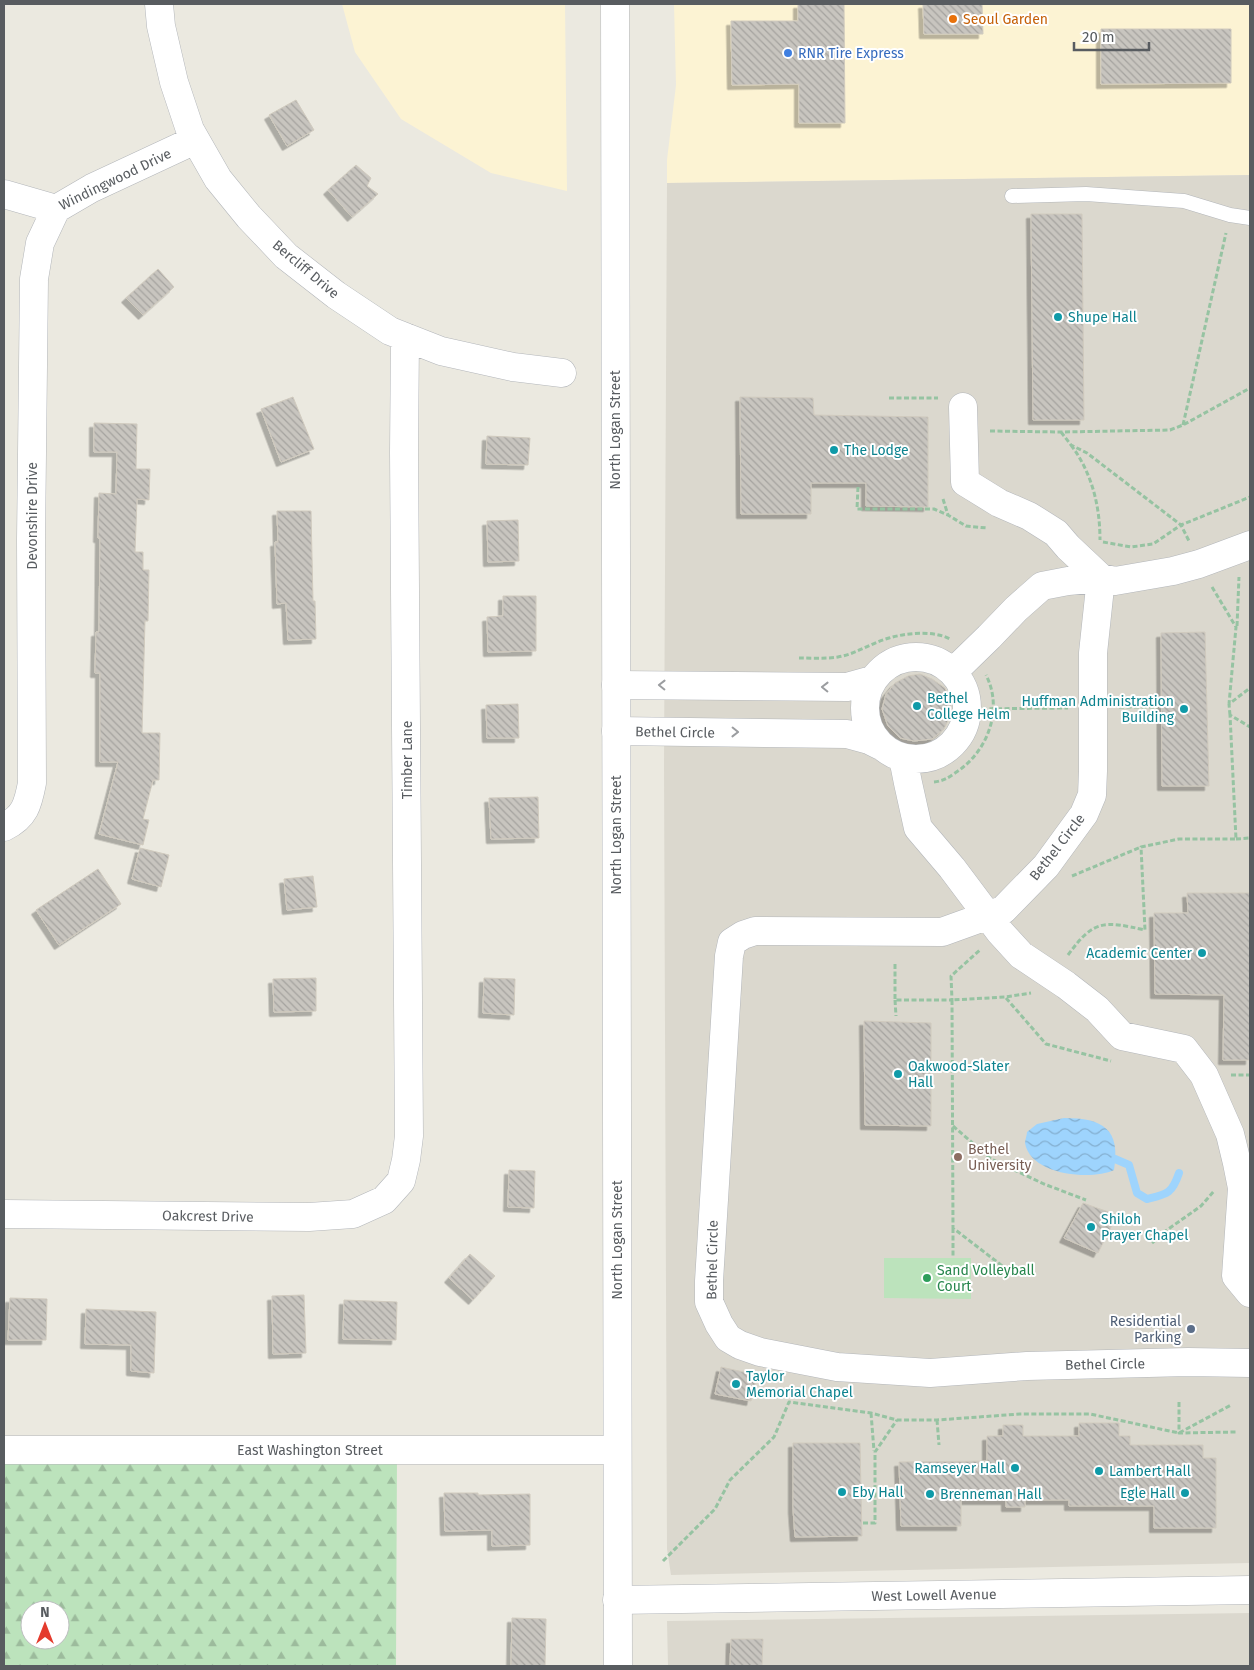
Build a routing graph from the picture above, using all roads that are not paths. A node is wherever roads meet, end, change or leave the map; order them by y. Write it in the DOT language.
graph roads {
  1 [pos="159,4"];
  2 [pos="615,4"];
  3 [pos="195,140"];
  4 [pos="4,194"];
  5 [pos="1012,196"];
  6 [pos="56,209"];
  7 [pos="1250,218"];
  8 [pos="405,337"];
  9 [pos="562,373"];
  10 [pos="955,415"];
  11 [pos="1062,540"];
  12 [pos="1246,547"];
  13 [pos="1101,578"];
  14 [pos="1042,586"];
  15 [pos="961,663"];
  16 [pos="872,680"];
  17 [pos="616,685"];
  18 [pos="616,731"];
  19 [pos="897,762"];
  20 [pos="9,824"];
  21 [pos="994,923"];
  22 [pos="401,1181"];
  23 [pos="4,1214"];
  24 [pos="1250,1293"];
  25 [pos="1250,1363"];
  26 [pos="4,1450"];
  27 [pos="617,1450"];
  28 [pos="1250,1590"];
  29 [pos="617,1600"];
  30 [pos="618,1666"];
  1 -- 3 [label="street, Bercliff Drive"];
  2 -- 17 [label="street, North Logan Street"];
  3 -- 6 [label="street, Windingwood Drive"];
  3 -- 8 [label="street, Bercliff Drive"];
  4 -- 6 [label="street, Windingwood Drive"];
  5 -- 7 [label="lane"];
  6 -- 20 [label="street, Devonshire Drive"];
  8 -- 9 [label="street, Bercliff Drive"];
  8 -- 22 [label="street, Timber Lane"];
  10 -- 11 [label="street"];
  11 -- 13 [label="street"];
  11 -- 14 [label="street"];
  12 -- 13 [label="street"];
  13 -- 14 [label="street"];
  13 -- 21 [label="street, Bethel Circle"];
  14 -- 15 [label="street"];
  15 -- 16 [label="street"];
  15 -- 19 [label="street, Bethel Circle"];
  16 -- 17 [label="street, one-way"];
  16 -- 19 [label="street"];
  17 -- 18 [label="street, North Logan Street"];
  18 -- 19 [label="street, Bethel Circle, one-way"];
  18 -- 27 [label="street, North Logan Street"];
  19 -- 21 [label="street"];
  21 -- 24 [label="street"];
  21 -- 25 [label="street, Bethel Circle"];
  22 -- 23 [label="street, Oakcrest Drive"];
  26 -- 27 [label="street, East Washington Street"];
  27 -- 29 [label="street, North Logan Street"];
  28 -- 29 [label="street, West Lowell Avenue"];
  29 -- 30 [label="street, North Logan Street"];
}
